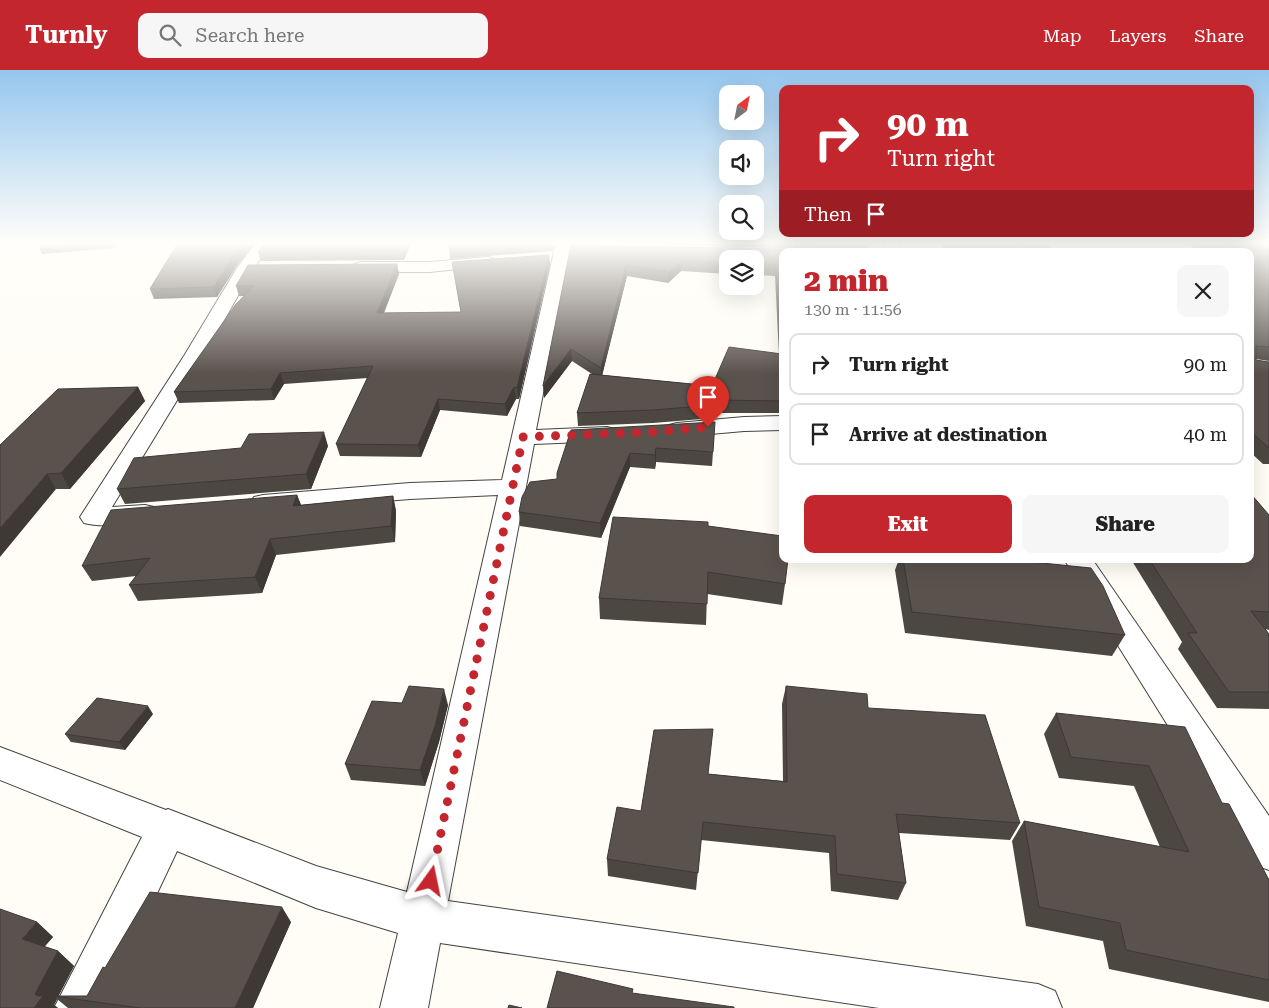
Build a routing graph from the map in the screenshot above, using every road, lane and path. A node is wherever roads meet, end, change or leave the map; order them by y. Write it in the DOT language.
graph roads {
  1 [pos="241,287"];
  2 [pos="554,287"];
  3 [pos="779,423"];
  4 [pos="523,437"];
  5 [pos="513,487"];
  6 [pos="241,505"];
  7 [pos="162,511"];
  8 [pos="1081,563"];
  9 [pos="0,763"];
  10 [pos="168,827"];
  11 [pos="1269,850"];
  12 [pos="424,919"];
  13 [pos="78,1008"];
  14 [pos="404,1008"];
  15 [pos="1038,1008"];
  1 -- 7 [label="street"];
  2 -- 4 [label="street"];
  3 -- 4 [label="street"];
  4 -- 5 [label="street"];
  5 -- 6 [label="street"];
  5 -- 12 [label="street"];
  8 -- 11 [label="street"];
  9 -- 10 [label="street"];
  10 -- 12 [label="street"];
  10 -- 13 [label="street"];
  12 -- 14 [label="street"];
  12 -- 15 [label="street"];
}
